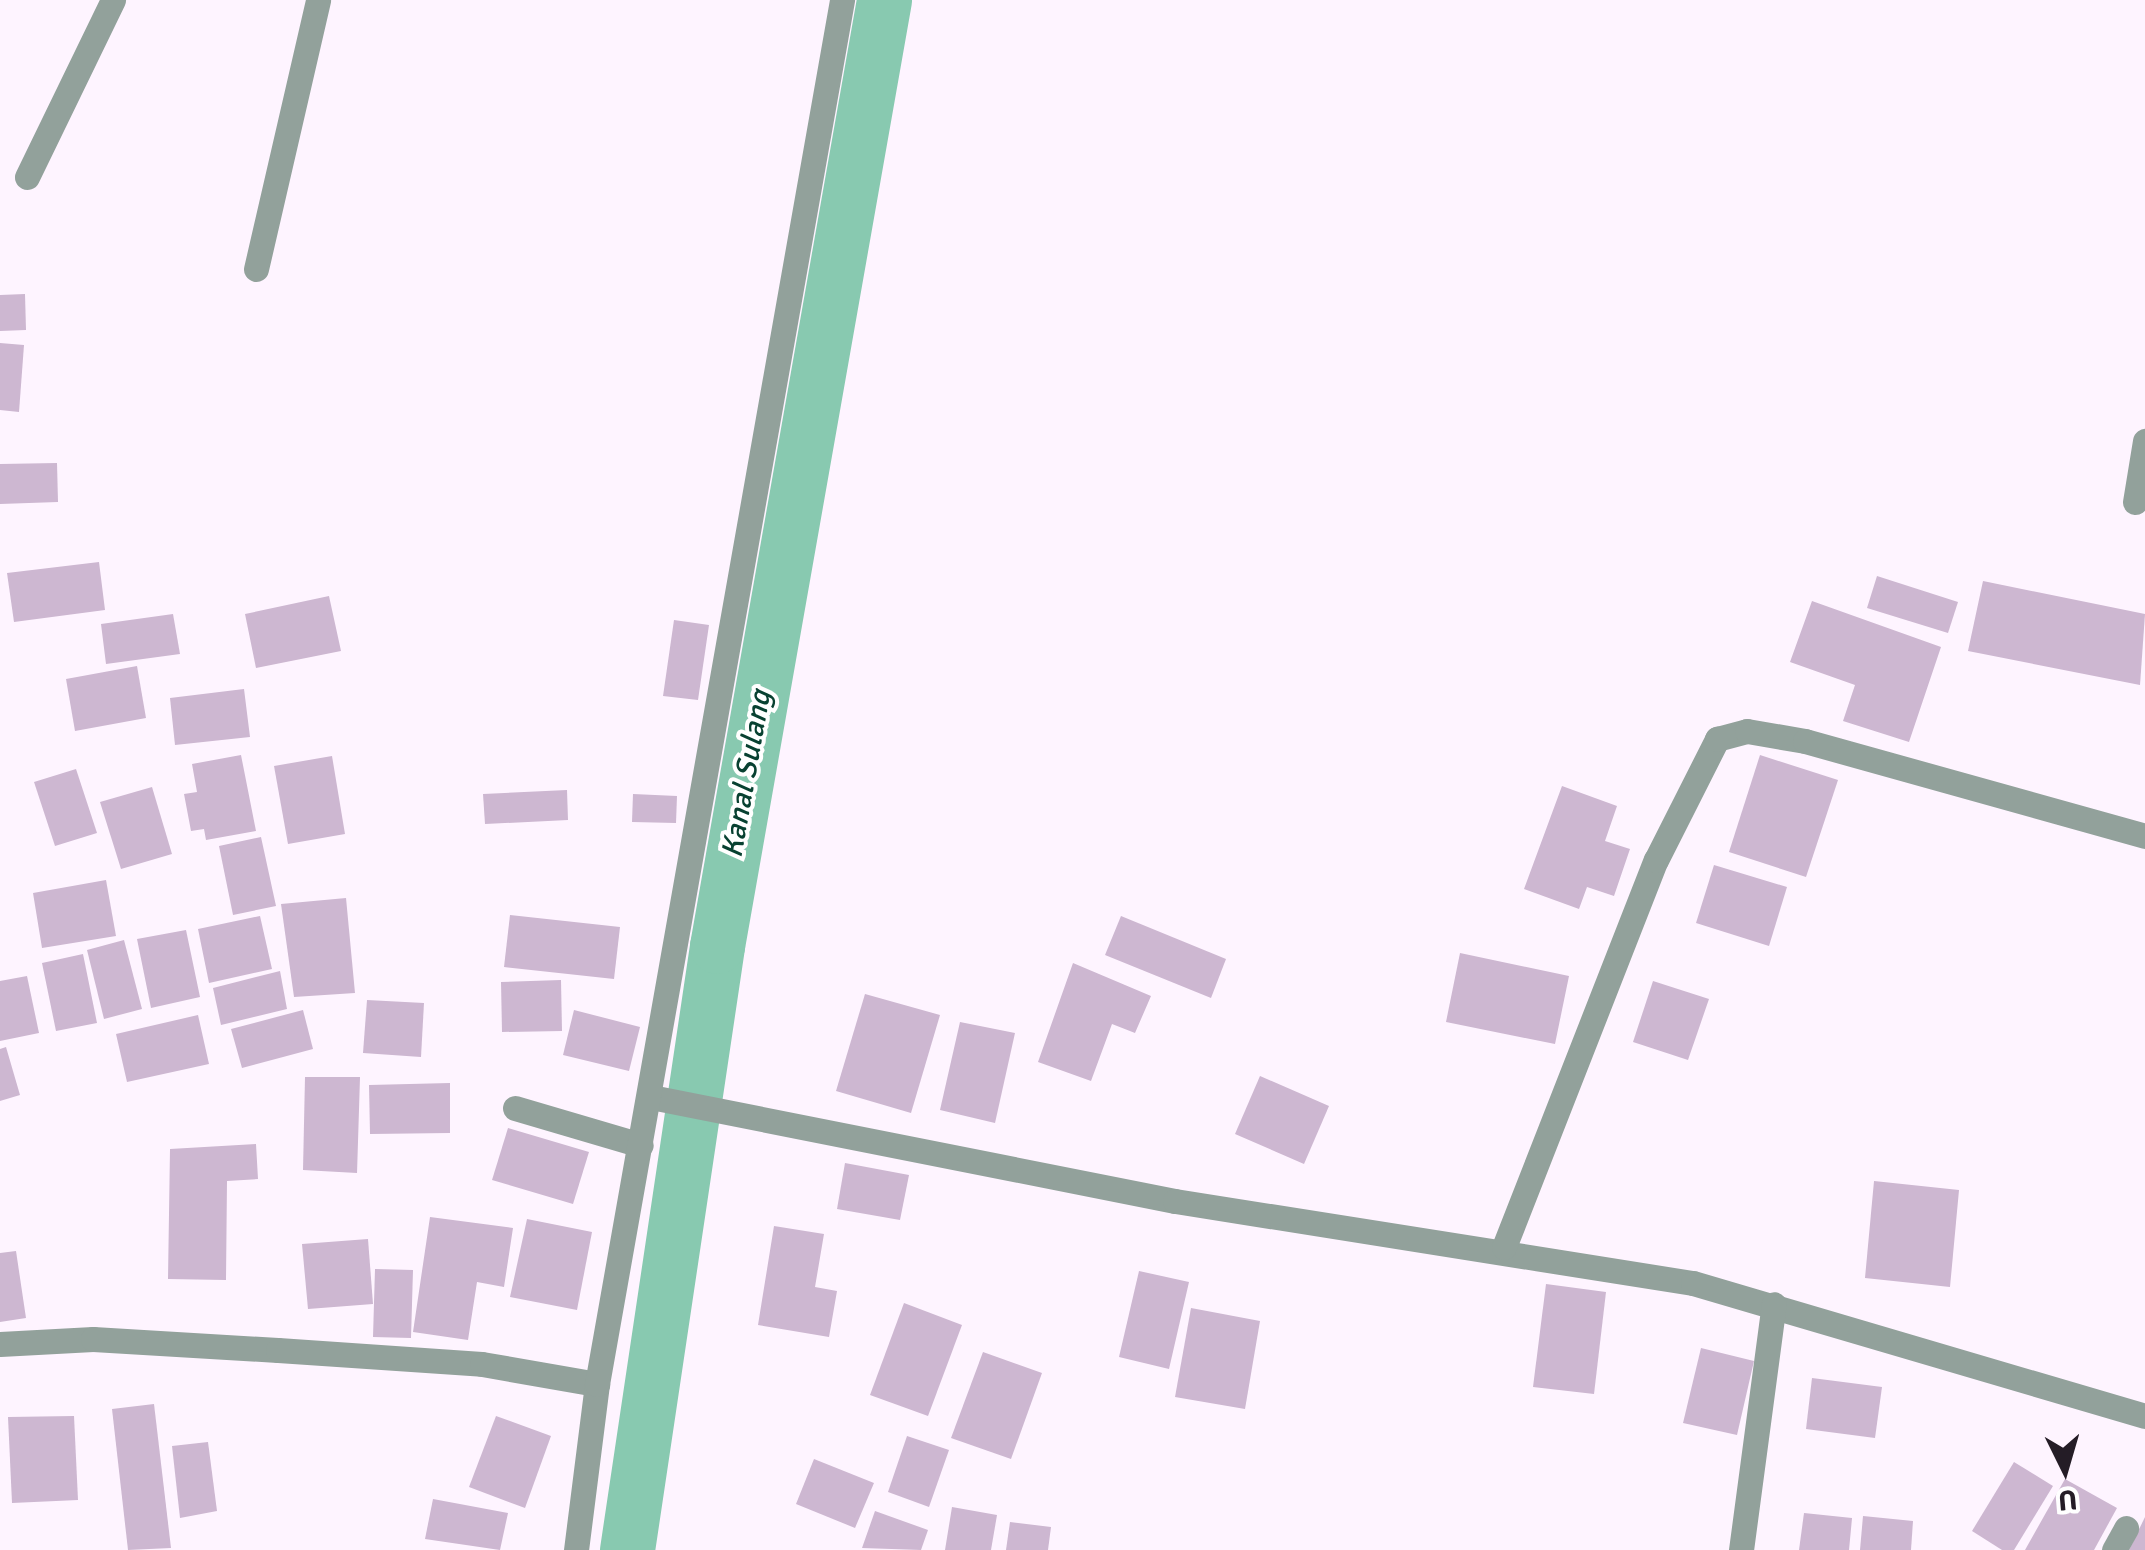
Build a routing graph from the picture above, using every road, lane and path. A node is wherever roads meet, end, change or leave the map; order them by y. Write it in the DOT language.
graph roads {
  1 [pos="113,0"];
  2 [pos="318,0"];
  3 [pos="842,0"];
  4 [pos="27,177"];
  5 [pos="256,269"];
  6 [pos="2145,442"];
  7 [pos="2135,502"];
  8 [pos="2145,836"];
  9 [pos="662,1101"];
  10 [pos="515,1108"];
  11 [pos="641,1145"];
  12 [pos="1504,1247"];
  13 [pos="1774,1304"];
  14 [pos="0,1344"];
  15 [pos="597,1384"];
  16 [pos="2145,1416"];
  17 [pos="576,1550"];
  18 [pos="1742,1550"];
  1 -- 4 [label="street"];
  2 -- 5 [label="street"];
  3 -- 9 [label="street"];
  6 -- 7 [label="street"];
  8 -- 12 [label="street"];
  9 -- 11 [label="street"];
  9 -- 12 [label="street"];
  10 -- 11 [label="street"];
  11 -- 15 [label="street"];
  12 -- 13 [label="street"];
  13 -- 16 [label="street"];
  13 -- 18 [label="street"];
  14 -- 15 [label="street"];
  15 -- 17 [label="street"];
}
